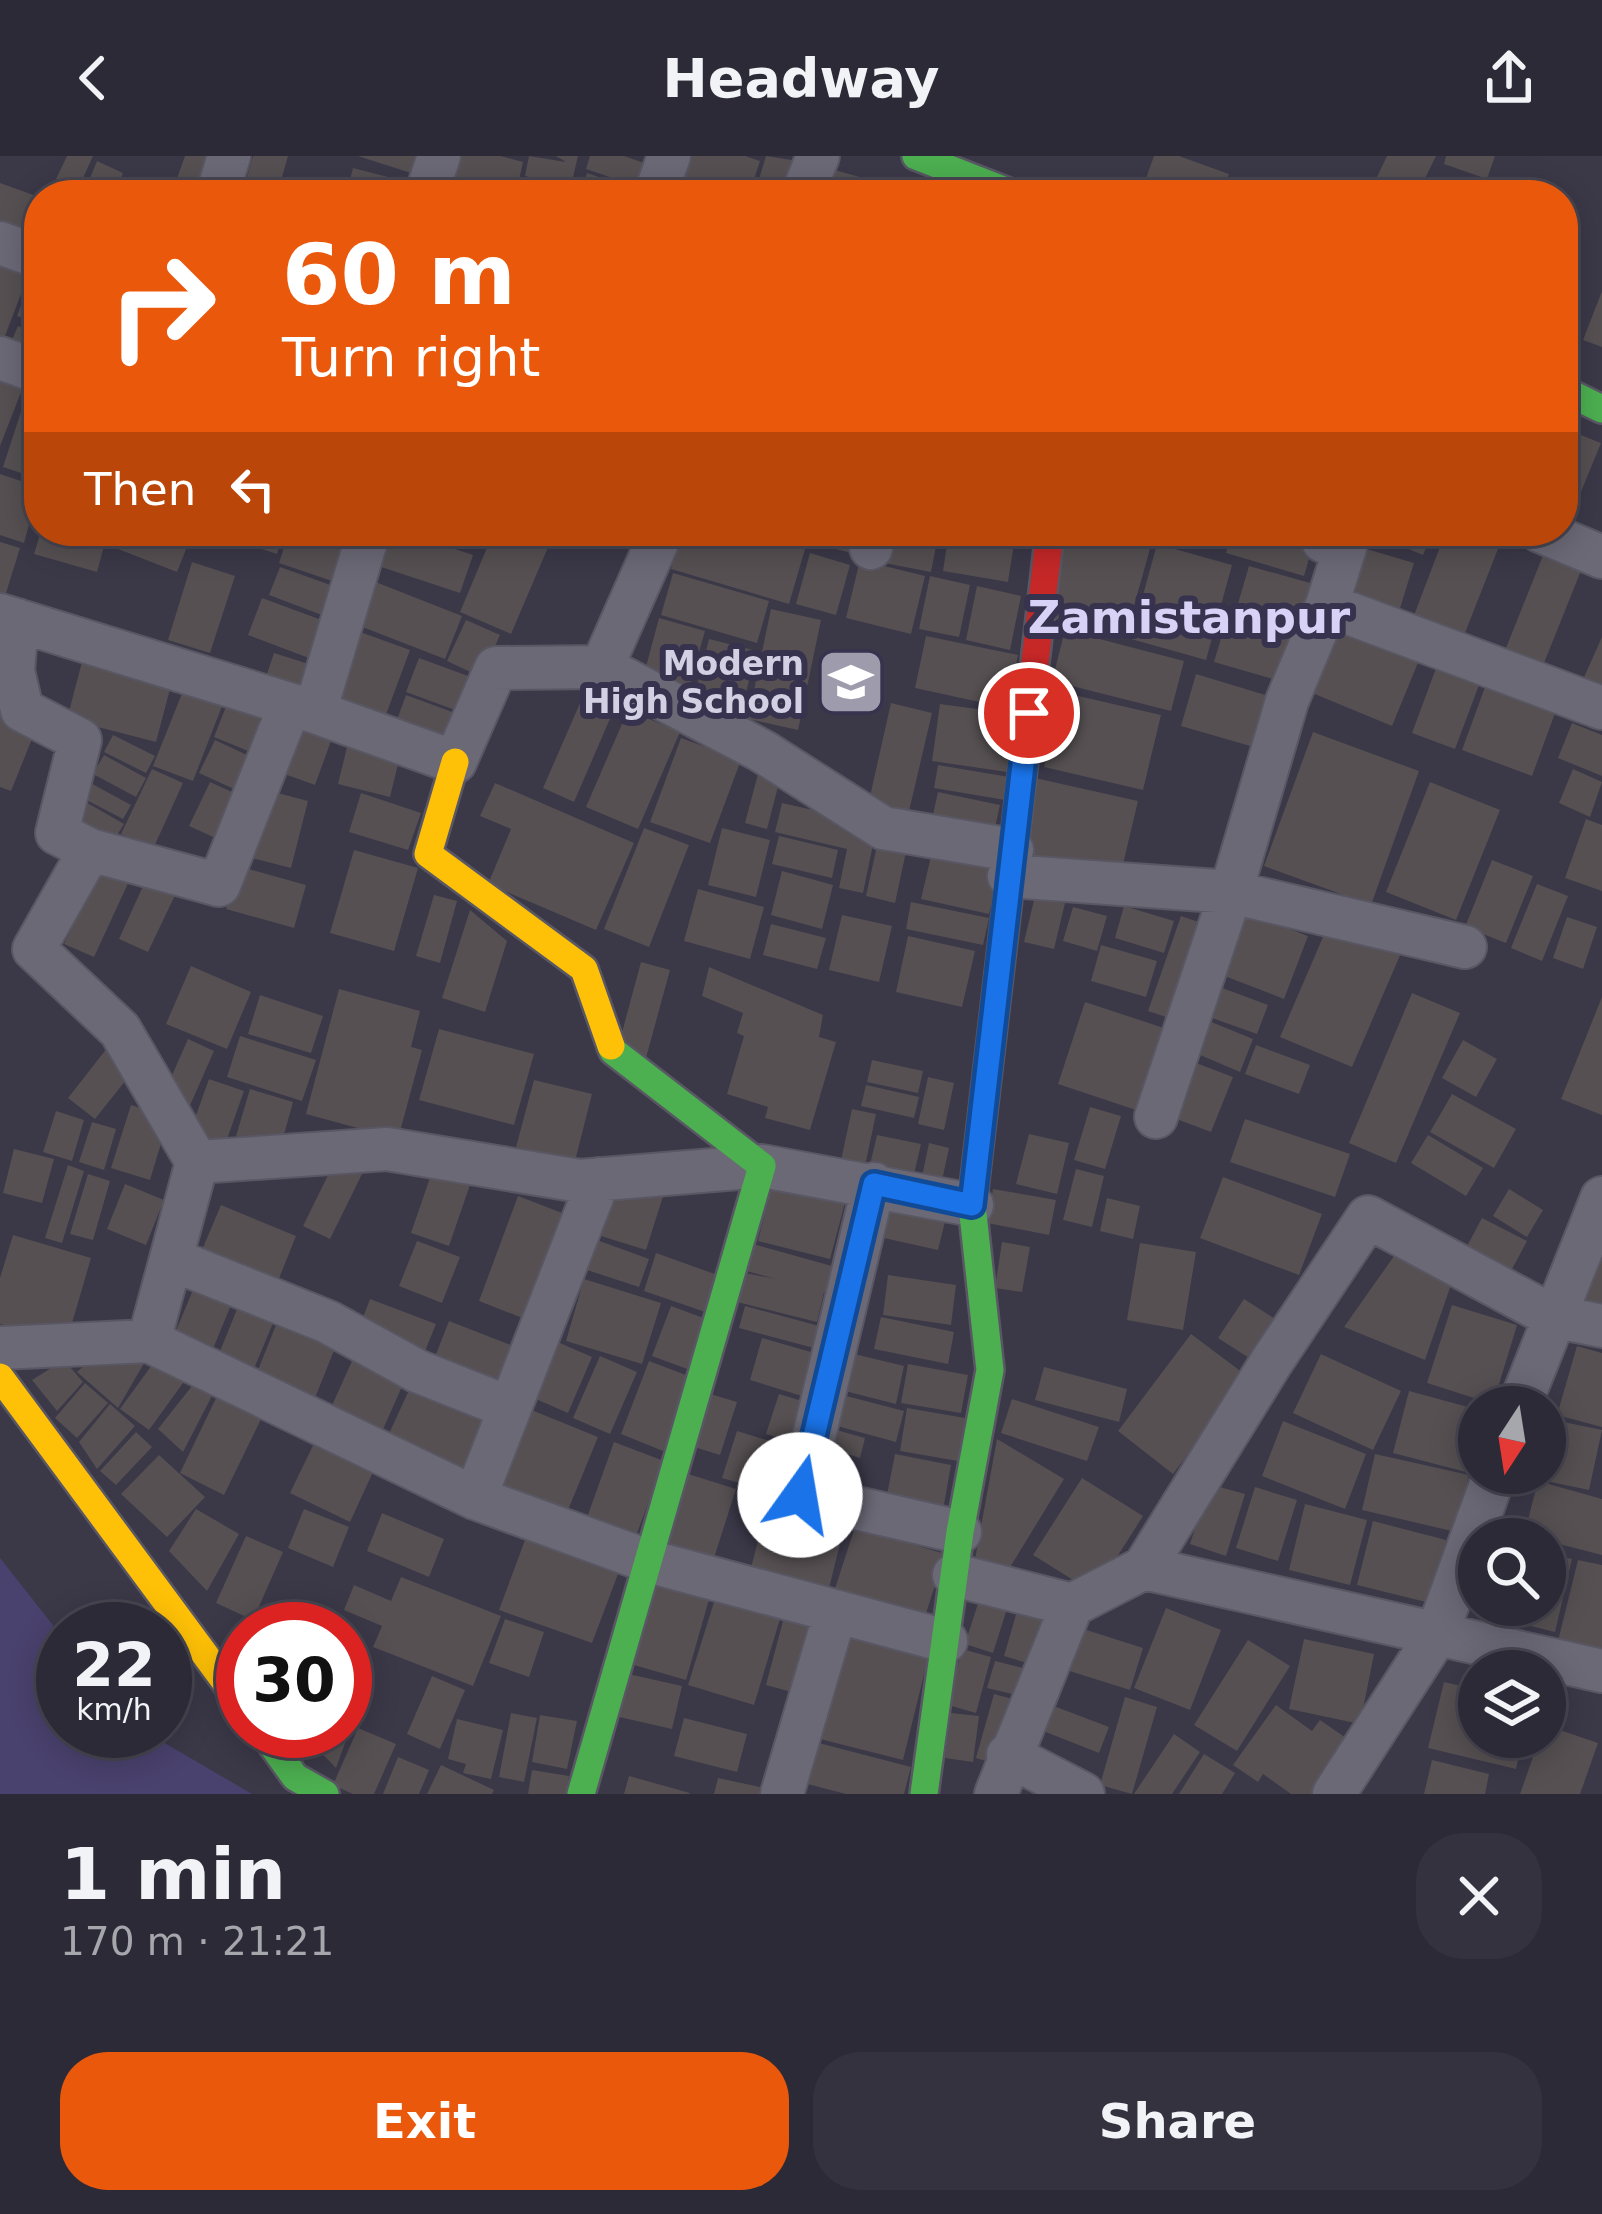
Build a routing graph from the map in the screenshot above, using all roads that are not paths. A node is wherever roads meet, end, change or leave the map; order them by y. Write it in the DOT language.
graph roads {
  1 [pos="916,156"];
  2 [pos="978,180"];
  3 [pos="363,546"];
  4 [pos="655,546"];
  5 [pos="1049,546"];
  6 [pos="1338,546"];
  7 [pos="1327,604"];
  8 [pos="9,617"];
  9 [pos="602,667"];
  10 [pos="1602,708"];
  11 [pos="302,709"];
  12 [pos="455,762"];
  13 [pos="90,850"];
  14 [pos="1011,863"];
  15 [pos="1231,892"];
  16 [pos="1465,947"];
  17 [pos="1156,1117"];
  18 [pos="197,1162"];
  19 [pos="762,1166"];
  20 [pos="599,1179"];
  21 [pos="874,1184"];
  22 [pos="1602,1198"];
  23 [pos="972,1205"];
  24 [pos="171,1259"];
  25 [pos="1552,1316"];
  26 [pos="1602,1326"];
  27 [pos="149,1342"];
  28 [pos="0,1348"];
  29 [pos="0,1377"];
  30 [pos="1527,1386"];
  31 [pos="510,1408"];
  32 [pos="1488,1494"];
  33 [pos="475,1498"];
  34 [pos="959,1532"];
  35 [pos="648,1561"];
  36 [pos="1144,1568"];
  37 [pos="954,1575"];
  38 [pos="1072,1605"];
  39 [pos="835,1614"];
  40 [pos="1437,1634"];
  41 [pos="946,1641"];
  42 [pos="216,1669"];
  43 [pos="1602,1671"];
  44 [pos="282,1758"];
  45 [pos="1002,1774"];
  46 [pos="325,1794"];
  47 [pos="581,1794"];
  48 [pos="782,1794"];
  49 [pos="924,1794"];
  50 [pos="1083,1794"];
  51 [pos="1334,1794"];
  1 -- 2 [label="street"];
  3 -- 11 [label="street"];
  4 -- 9 [label="street"];
  5 -- 14 [label="street"];
  6 -- 7 [label="street"];
  7 -- 10 [label="street"];
  7 -- 15 [label="street"];
  8 -- 11 [label="street"];
  8 -- 13 [label="street"];
  9 -- 12 [label="street"];
  9 -- 14 [label="street"];
  11 -- 12 [label="street"];
  11 -- 13 [label="street"];
  12 -- 19 [label="street"];
  13 -- 18 [label="street"];
  14 -- 15 [label="street"];
  14 -- 23 [label="street"];
  15 -- 16 [label="street"];
  15 -- 17 [label="street"];
  18 -- 20 [label="street"];
  18 -- 24 [label="street"];
  19 -- 20 [label="street"];
  19 -- 21 [label="street"];
  19 -- 35 [label="street"];
  20 -- 31 [label="street"];
  21 -- 23 [label="street"];
  21 -- 34 [label="street"];
  22 -- 25 [label="street"];
  23 -- 34 [label="street"];
  24 -- 27 [label="street"];
  24 -- 31 [label="street"];
  25 -- 26 [label="street"];
  25 -- 30 [label="street"];
  25 -- 36 [label="street"];
  27 -- 28 [label="street"];
  27 -- 33 [label="street"];
  29 -- 42 [label="street"];
  31 -- 33 [label="street"];
  32 -- 40 [label="street"];
  33 -- 35 [label="street"];
  34 -- 37 [label="street"];
  35 -- 39 [label="street"];
  35 -- 47 [label="street"];
  36 -- 38 [label="street"];
  36 -- 40 [label="street"];
  37 -- 38 [label="street"];
  37 -- 41 [label="street"];
  38 -- 45 [label="street"];
  39 -- 41 [label="street"];
  39 -- 48 [label="street"];
  40 -- 43 [label="street"];
  40 -- 51 [label="street"];
  41 -- 49 [label="street"];
  44 -- 46 [label="street"];
  45 -- 50 [label="street"];
}
